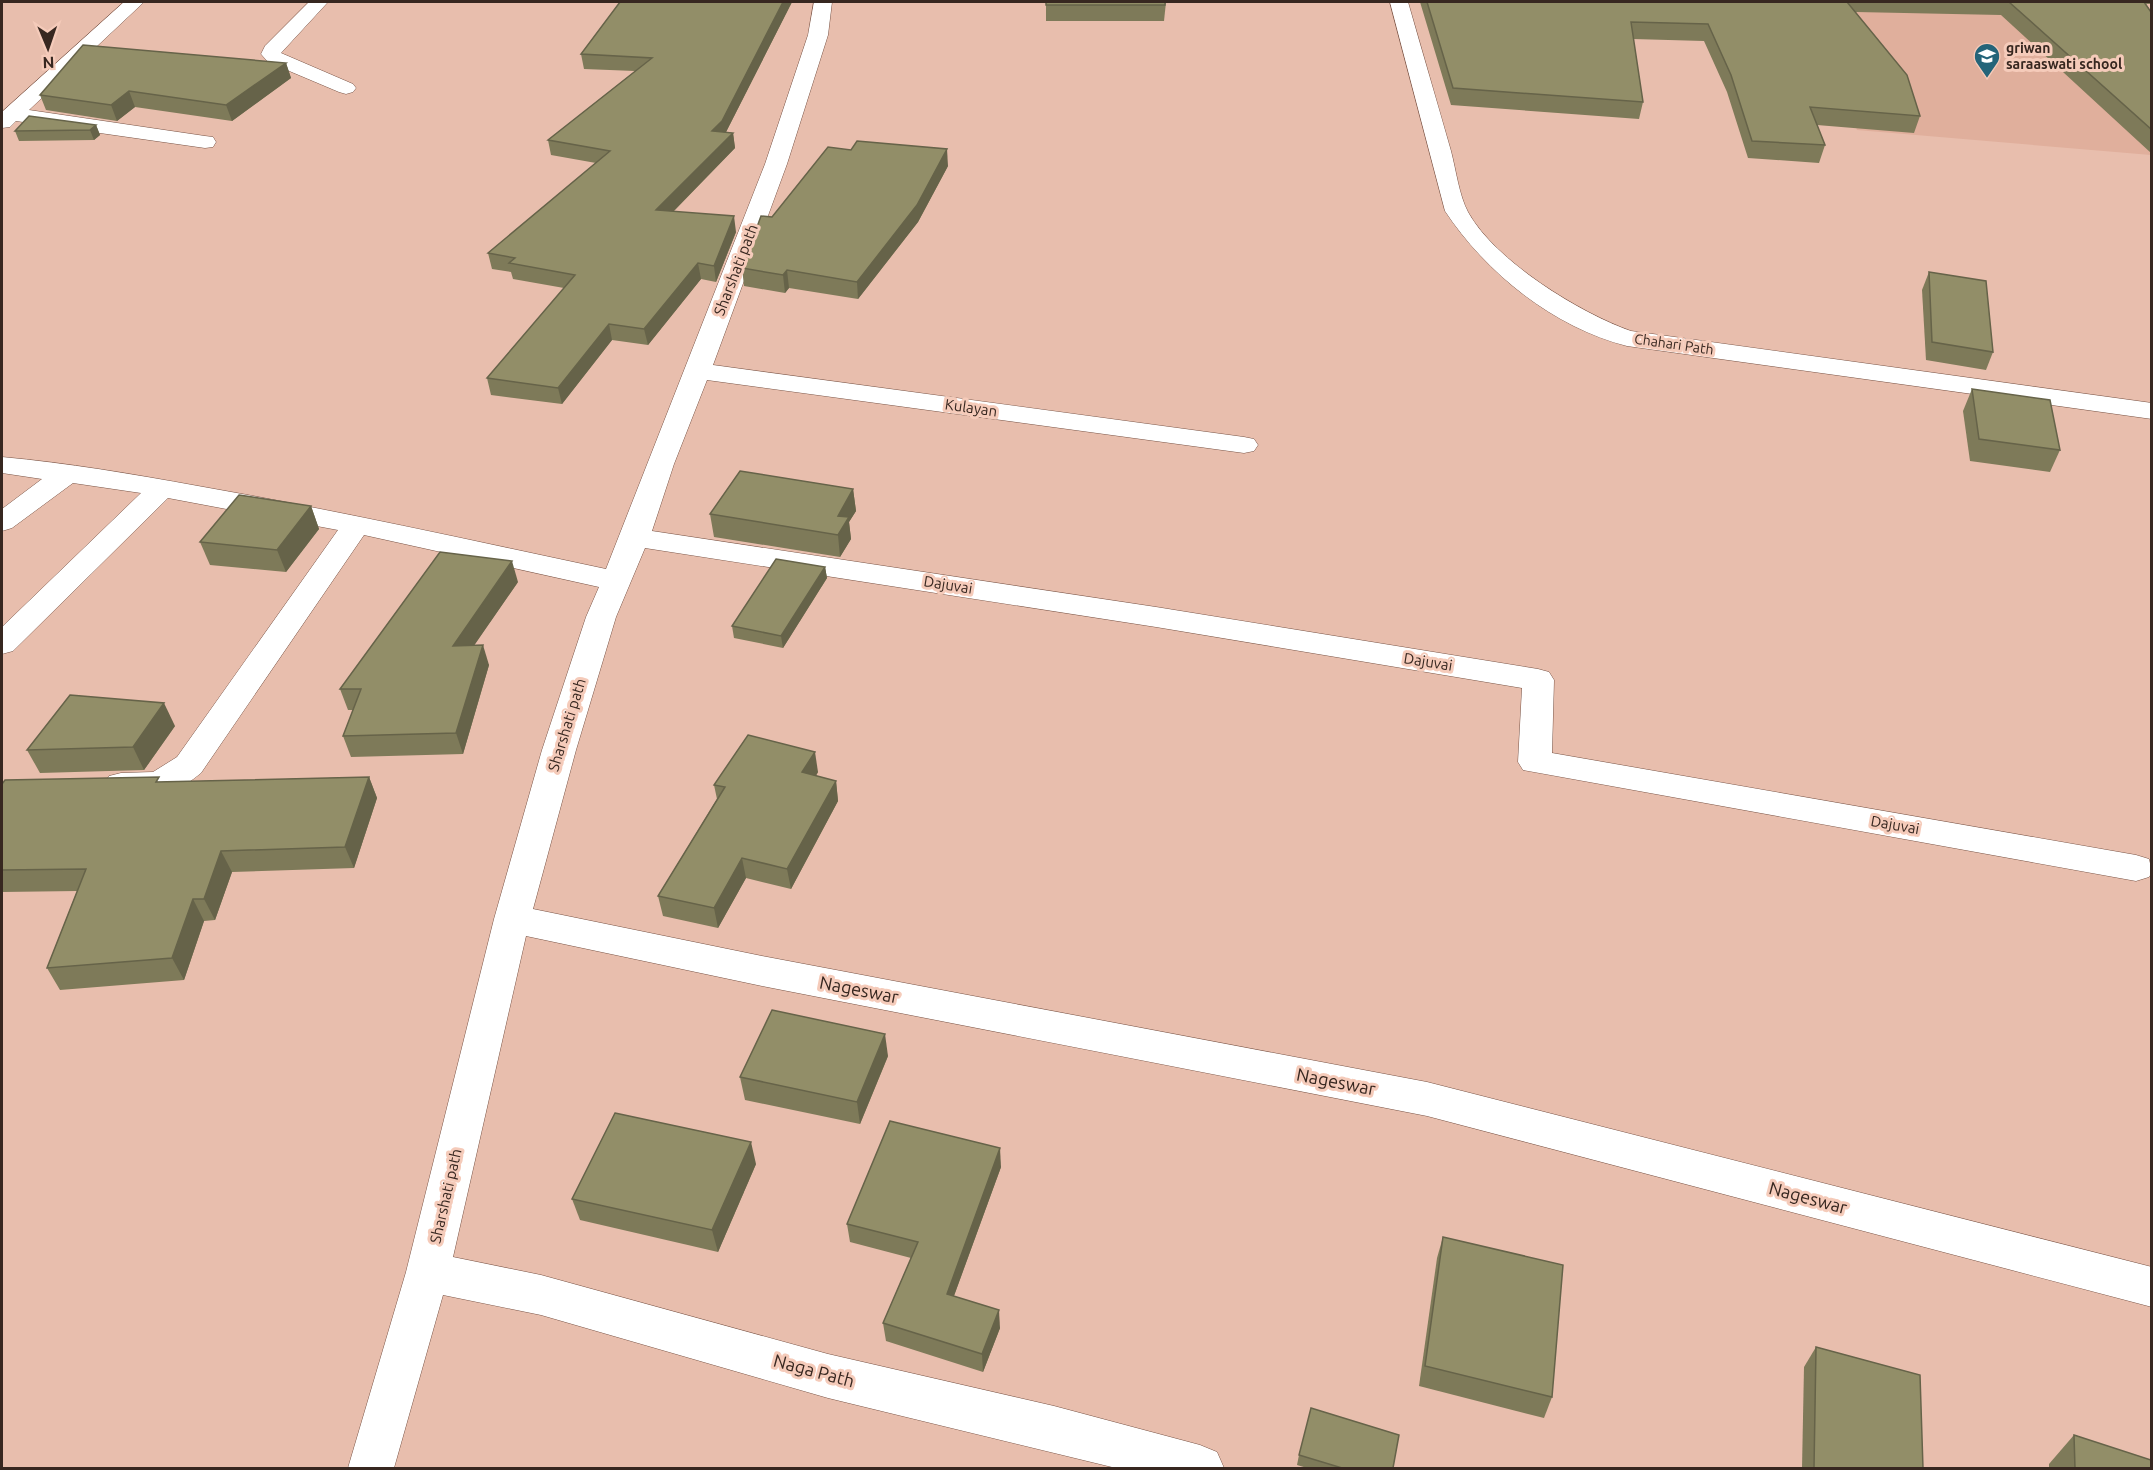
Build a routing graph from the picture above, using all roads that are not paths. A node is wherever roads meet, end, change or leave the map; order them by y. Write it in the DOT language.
graph roads {
  1 [pos="135,2"];
  2 [pos="319,2"];
  3 [pos="823,2"];
  4 [pos="1399,2"];
  5 [pos="346,88"];
  6 [pos="7,118"];
  7 [pos="205,142"];
  8 [pos="698,371"];
  9 [pos="2151,411"];
  10 [pos="1244,446"];
  11 [pos="2,465"];
  12 [pos="69,472"];
  13 [pos="162,488"];
  14 [pos="2,522"];
  15 [pos="357,524"];
  16 [pos="635,537"];
  17 [pos="616,581"];
  18 [pos="2,644"];
  19 [pos="92,786"];
  20 [pos="2136,868"];
  21 [pos="512,919"];
  22 [pos="428,1272"];
  23 [pos="2151,1287"];
  24 [pos="371,1468"];
  25 [pos="1200,1468"];
  1 -- 6 [label="street"];
  2 -- 5 [label="street"];
  3 -- 8 [label="street, Sharshati path"];
  4 -- 9 [label="street, Chahari Path"];
  6 -- 7 [label="street"];
  8 -- 10 [label="street, Kulayan"];
  8 -- 16 [label="street, Sharshati path"];
  11 -- 12 [label="street"];
  12 -- 13 [label="street"];
  12 -- 14 [label="street"];
  13 -- 15 [label="street"];
  13 -- 18 [label="street"];
  15 -- 17 [label="street"];
  15 -- 19 [label="street"];
  16 -- 17 [label="street, Sharshati path"];
  16 -- 20 [label="street, Dajuvai"];
  17 -- 21 [label="street, Sharshati path"];
  21 -- 22 [label="street, Sharshati path"];
  21 -- 23 [label="street, Nageswar"];
  22 -- 24 [label="street, Sharshati path"];
  22 -- 25 [label="street, Naga Path"];
}
